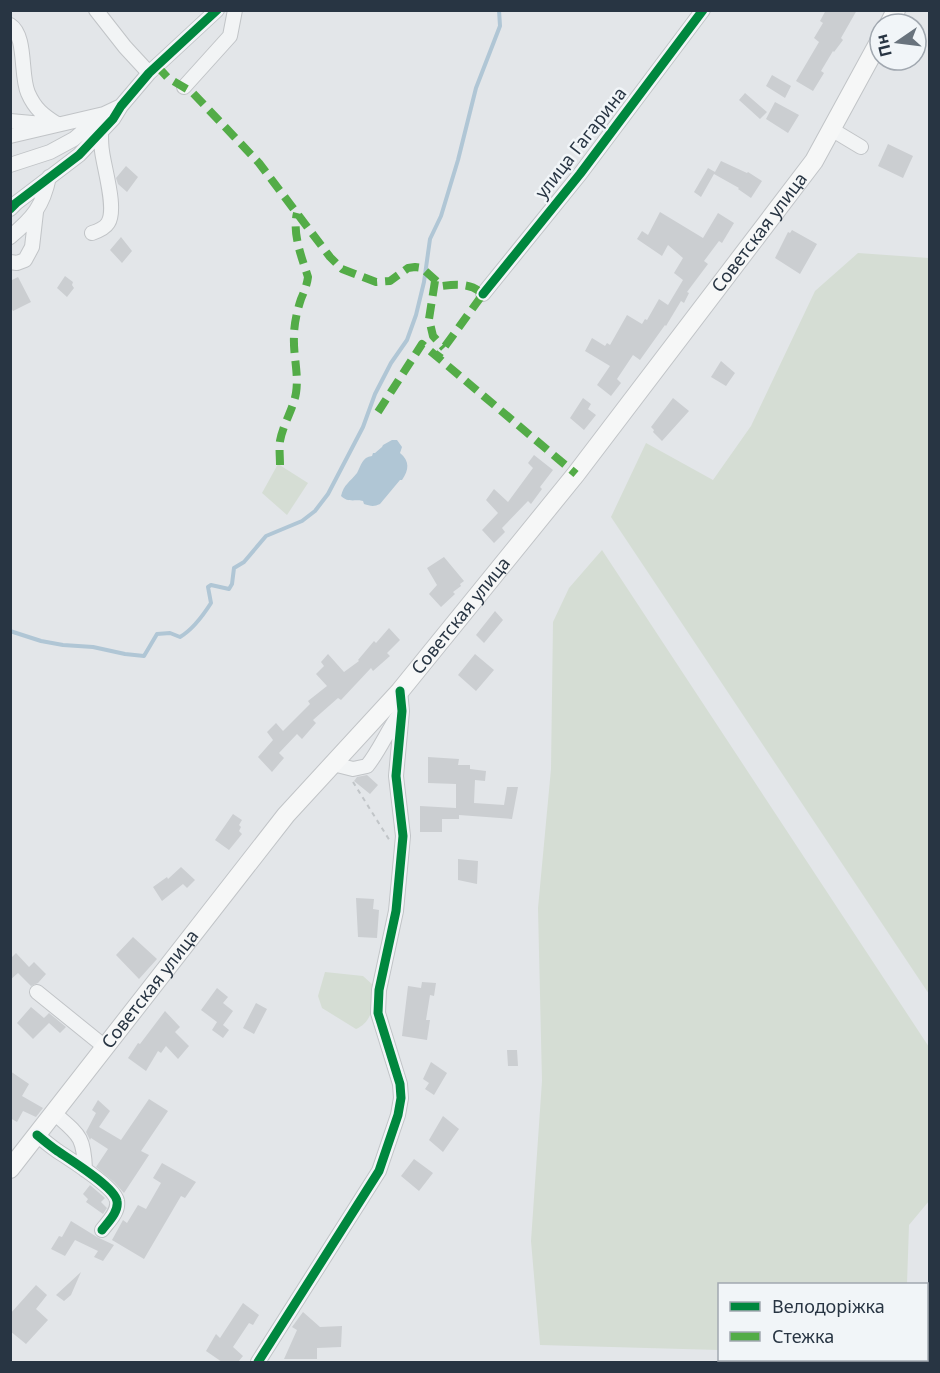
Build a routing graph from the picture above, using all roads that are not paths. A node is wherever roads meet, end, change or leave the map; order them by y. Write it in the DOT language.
graph roads {
  1 [pos="96,10"];
  2 [pos="218,10"];
  3 [pos="235,10"];
  4 [pos="703,10"];
  5 [pos="10,25"];
  6 [pos="868,62"];
  7 [pos="149,73"];
  8 [pos="184,87"];
  9 [pos="121,106"];
  10 [pos="104,114"];
  11 [pos="10,121"];
  12 [pos="57,124"];
  13 [pos="831,129"];
  14 [pos="101,132"];
  15 [pos="10,136"];
  16 [pos="861,147"];
  17 [pos="10,165"];
  18 [pos="49,177"];
  19 [pos="11,208"];
  20 [pos="36,212"];
  21 [pos="93,233"];
  22 [pos="10,237"];
  23 [pos="10,262"];
  24 [pos="483,294"];
  25 [pos="400,691"];
  26 [pos="402,711"];
  27 [pos="375,757"];
  28 [pos="338,765"];
  29 [pos="397,768"];
  30 [pos="37,992"];
  31 [pos="105,1047"];
  32 [pos="54,1113"];
  33 [pos="37,1135"];
  34 [pos="10,1170"];
  35 [pos="85,1170"];
  36 [pos="102,1230"];
  37 [pos="258,1362"];
  1 -- 7 [label="street"];
  2 -- 7 [label="street"];
  3 -- 8 [label="street"];
  4 -- 24 [label="street, улица Гагарина"];
  5 -- 12 [label="street"];
  6 -- 13 [label="main road, Советская улица"];
  7 -- 9 [label="street"];
  9 -- 10 [label="street"];
  9 -- 14 [label="street"];
  10 -- 12 [label="street"];
  10 -- 17 [label="street"];
  11 -- 12 [label="street"];
  12 -- 15 [label="street"];
  13 -- 16 [label="street"];
  13 -- 25 [label="main road, Советская улица"];
  14 -- 18 [label="street"];
  14 -- 21 [label="street"];
  18 -- 19 [label="street"];
  18 -- 20 [label="street"];
  20 -- 22 [label="street"];
  20 -- 23 [label="street"];
  25 -- 26 [label="street"];
  25 -- 28 [label="main road, Советская улица"];
  26 -- 27 [label="street"];
  26 -- 29 [label="street"];
  27 -- 28 [label="street"];
  27 -- 29 [label="street"];
  28 -- 31 [label="main road, Советская улица"];
  29 -- 37 [label="street"];
  30 -- 31 [label="street"];
  31 -- 32 [label="main road, Советская улица"];
  32 -- 33 [label="main road, Советская улица"];
  32 -- 35 [label="street"];
  33 -- 34 [label="main road, Советская улица"];
  33 -- 35 [label="street"];
  35 -- 36 [label="street"];
}
